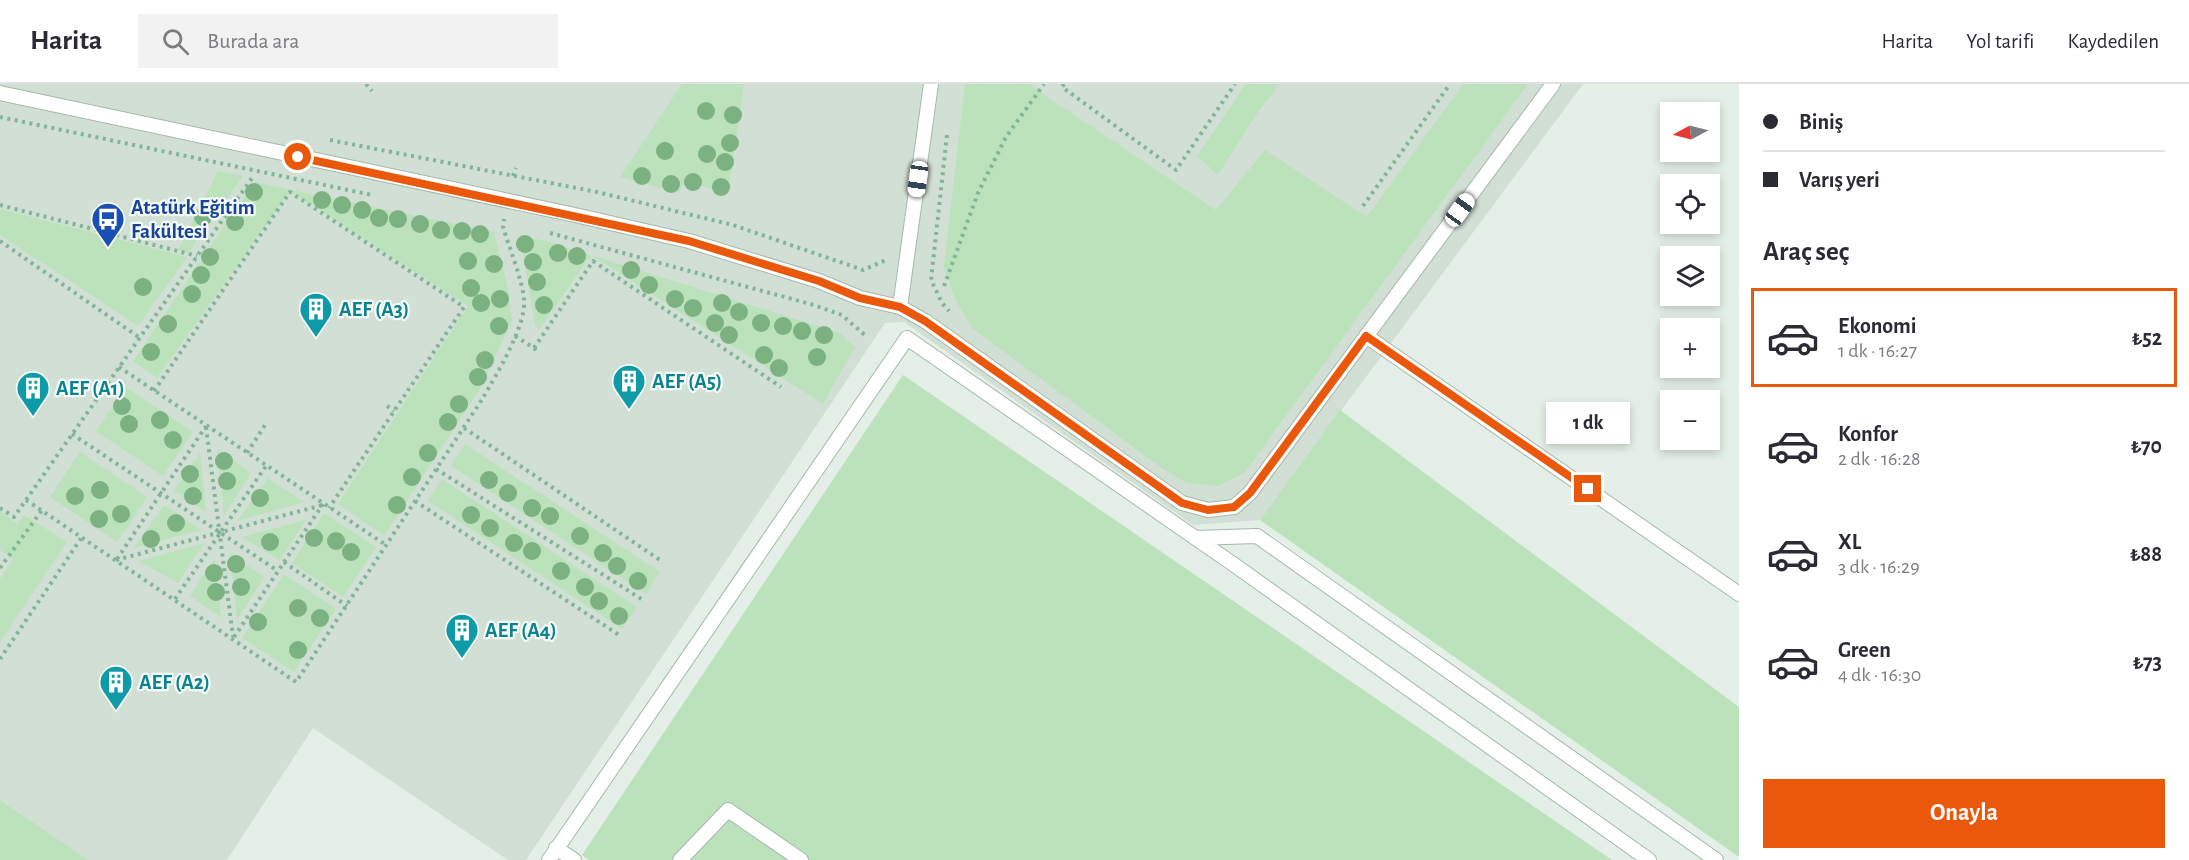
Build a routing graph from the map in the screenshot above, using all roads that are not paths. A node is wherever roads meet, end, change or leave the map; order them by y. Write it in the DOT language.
graph roads {
  1 [pos="931,84"];
  2 [pos="1553,84"];
  3 [pos="0,93"];
  4 [pos="900,307"];
  5 [pos="1366,336"];
  6 [pos="1195,538"];
  7 [pos="1739,594"];
  8 [pos="553,854"];
  9 [pos="574,860"];
  10 [pos="680,860"];
  11 [pos="801,860"];
  12 [pos="1649,860"];
  13 [pos="1716,860"];
  1 -- 4 [label="lane"];
  2 -- 5 [label="lane"];
  3 -- 4 [label="lane"];
  4 -- 5 [label="lane"];
  5 -- 7 [label="lane"];
  6 -- 8 [label="lane"];
  6 -- 12 [label="lane"];
  6 -- 13 [label="lane"];
  8 -- 9 [label="lane"];
  10 -- 11 [label="lane"];
}
